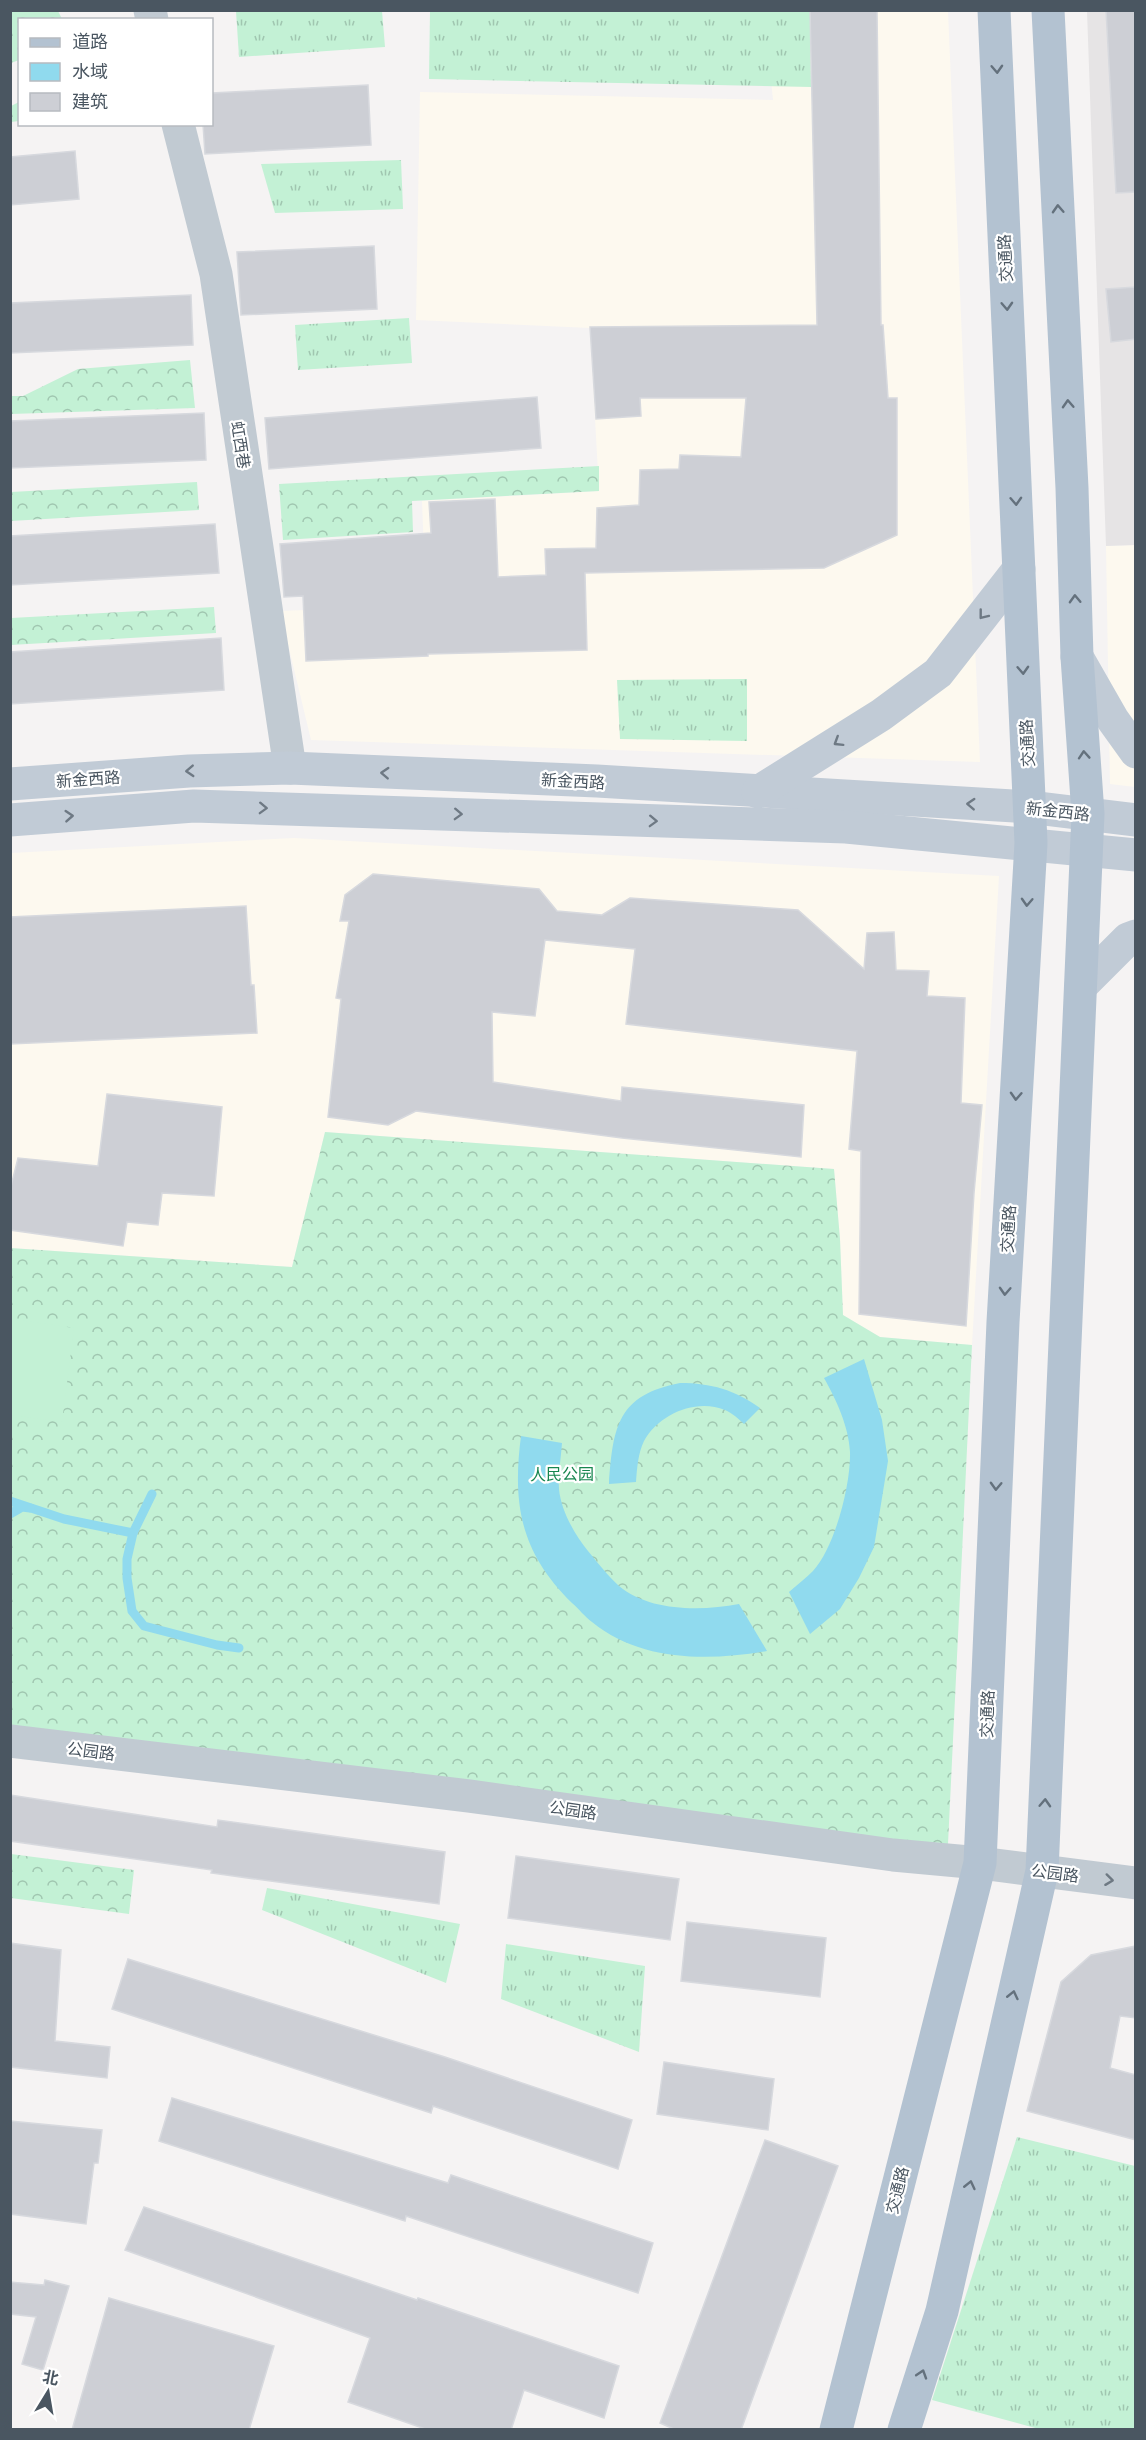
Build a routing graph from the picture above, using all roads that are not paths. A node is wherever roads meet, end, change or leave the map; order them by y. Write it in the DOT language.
graph roads {
  1 [pos="994,10"];
  2 [pos="1048,10"];
  3 [pos="179,126"];
  4 [pos="1019,569"];
  5 [pos="1077,657"];
  6 [pos="1136,752"];
  7 [pos="290,768"];
  8 [pos="10,784"];
  9 [pos="758,792"];
  10 [pos="1029,807"];
  11 [pos="1088,814"];
  12 [pos="10,820"];
  13 [pos="1136,820"];
  14 [pos="1031,843"];
  15 [pos="1087,850"];
  16 [pos="1136,855"];
  17 [pos="1136,936"];
  18 [pos="1081,986"];
  19 [pos="10,1741"];
  20 [pos="981,1863"];
  21 [pos="1042,1871"];
  22 [pos="1136,1883"];
  23 [pos="836,2430"];
  24 [pos="904,2430"];
  1 -- 4 [label="main road, 交通路, one-way"];
  5 -- 2 [label="main road, one-way"];
  3 -- 7 [label="street, 虹西巷"];
  4 -- 9 [label="main road, one-way"];
  4 -- 10 [label="main road, 交通路, one-way"];
  5 -- 6 [label="main road"];
  11 -- 5 [label="main road, one-way"];
  7 -- 8 [label="main road, 新金西路, one-way"];
  9 -- 7 [label="main road, 新金西路, one-way"];
  10 -- 9 [label="main road, 新金西路, one-way"];
  10 -- 11 [label="main road, 新金西路"];
  10 -- 14 [label="main road, 交通路"];
  11 -- 13 [label="main road, 新金西路"];
  11 -- 15 [label="main road"];
  12 -- 14 [label="main road, one-way"];
  14 -- 15 [label="main road"];
  14 -- 20 [label="main road, 交通路, one-way"];
  15 -- 16 [label="main road"];
  15 -- 18 [label="main road"];
  17 -- 18 [label="main road"];
  21 -- 18 [label="main road, one-way"];
  19 -- 20 [label="street, 公园路"];
  20 -- 21 [label="street, 公园路"];
  20 -- 23 [label="main road, 交通路"];
  21 -- 22 [label="street, 公园路, one-way"];
  24 -- 21 [label="main road, one-way"];
}
